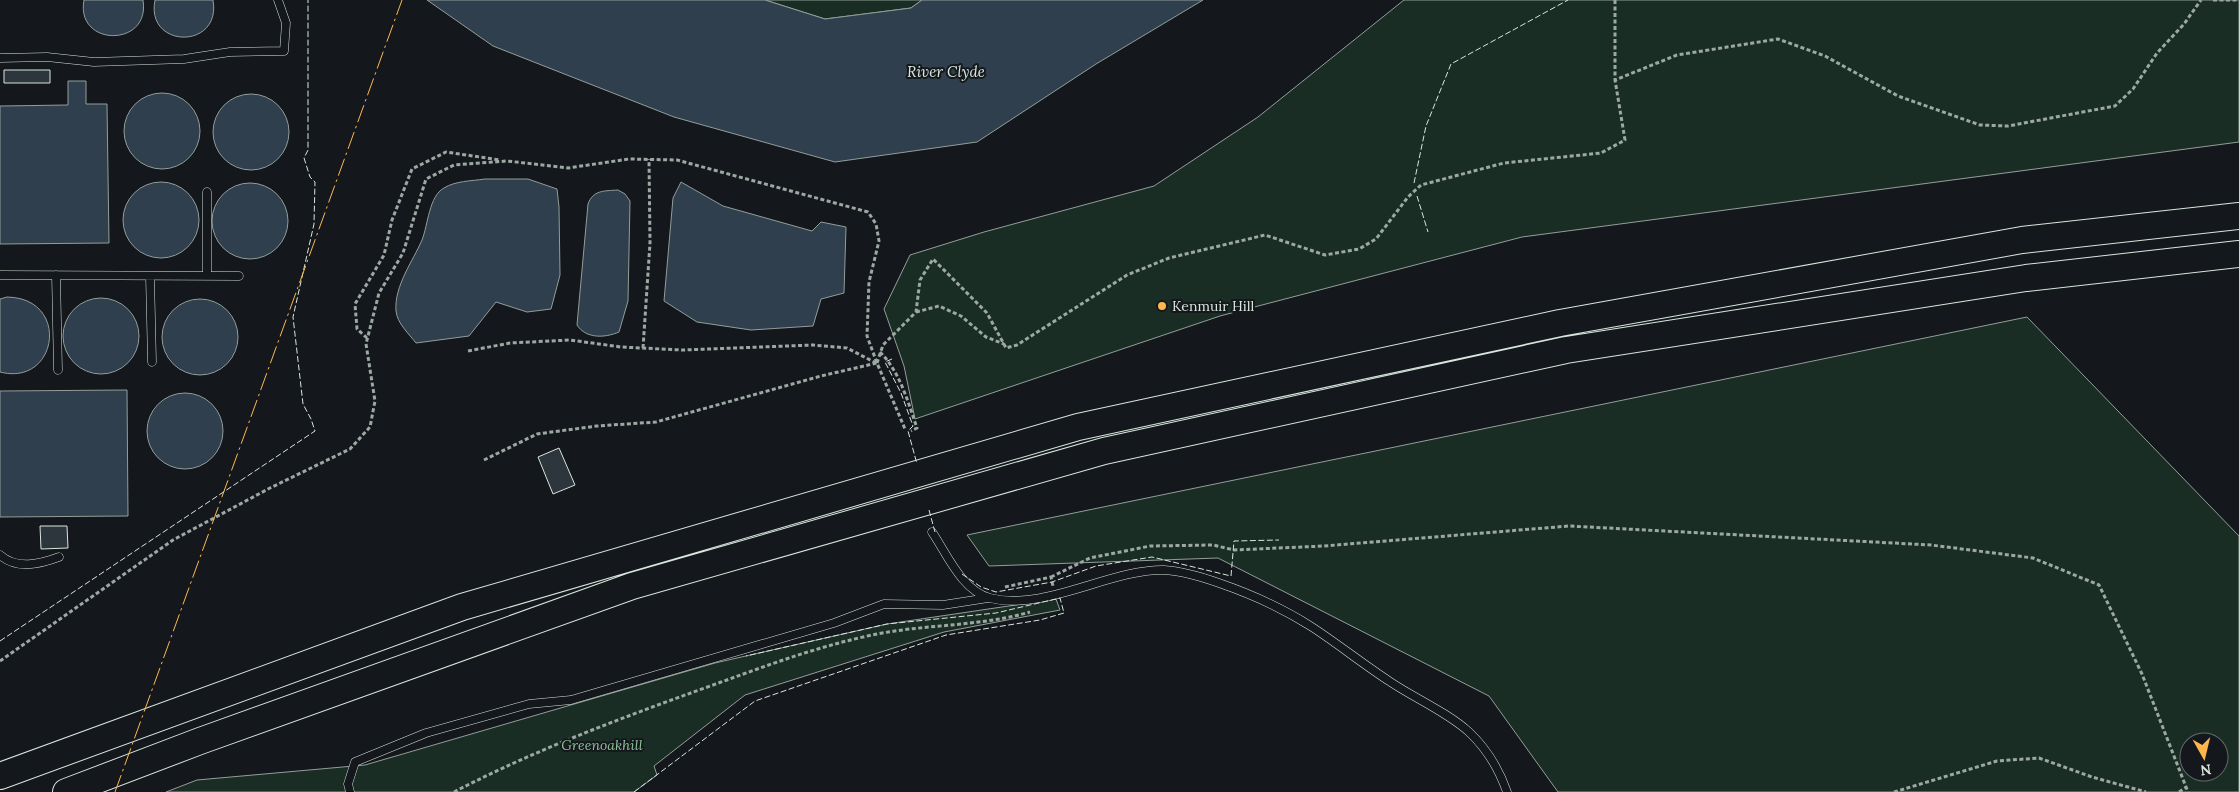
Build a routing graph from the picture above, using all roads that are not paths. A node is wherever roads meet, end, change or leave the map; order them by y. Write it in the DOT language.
graph roads {
  1 [pos="278,0"];
  2 [pos="0,58"];
  3 [pos="207,192"];
  4 [pos="2239,216"];
  5 [pos="2239,254"];
  6 [pos="0,275"];
  7 [pos="56,275"];
  8 [pos="150,276"];
  9 [pos="207,276"];
  10 [pos="239,276"];
  11 [pos="152,362"];
  12 [pos="58,370"];
  13 [pos="932,532"];
  14 [pos="0,556"];
  15 [pos="59,557"];
  16 [pos="988,598"];
  17 [pos="324,656"];
  18 [pos="0,756"];
  19 [pos="0,776"];
  20 [pos="66,792"];
  21 [pos="350,792"];
  22 [pos="1507,792"];
  1 -- 2 [label="lane"];
  3 -- 9 [label="lane"];
  4 -- 17 [label="highway"];
  5 -- 20 [label="highway"];
  6 -- 7 [label="lane"];
  7 -- 8 [label="lane"];
  7 -- 12 [label="lane"];
  8 -- 9 [label="lane"];
  8 -- 11 [label="lane"];
  9 -- 10 [label="lane"];
  13 -- 16 [label="lane"];
  14 -- 15 [label="lane"];
  16 -- 21 [label="lane"];
  16 -- 22 [label="lane"];
  17 -- 18 [label="highway"];
  17 -- 19 [label="highway"];
}
